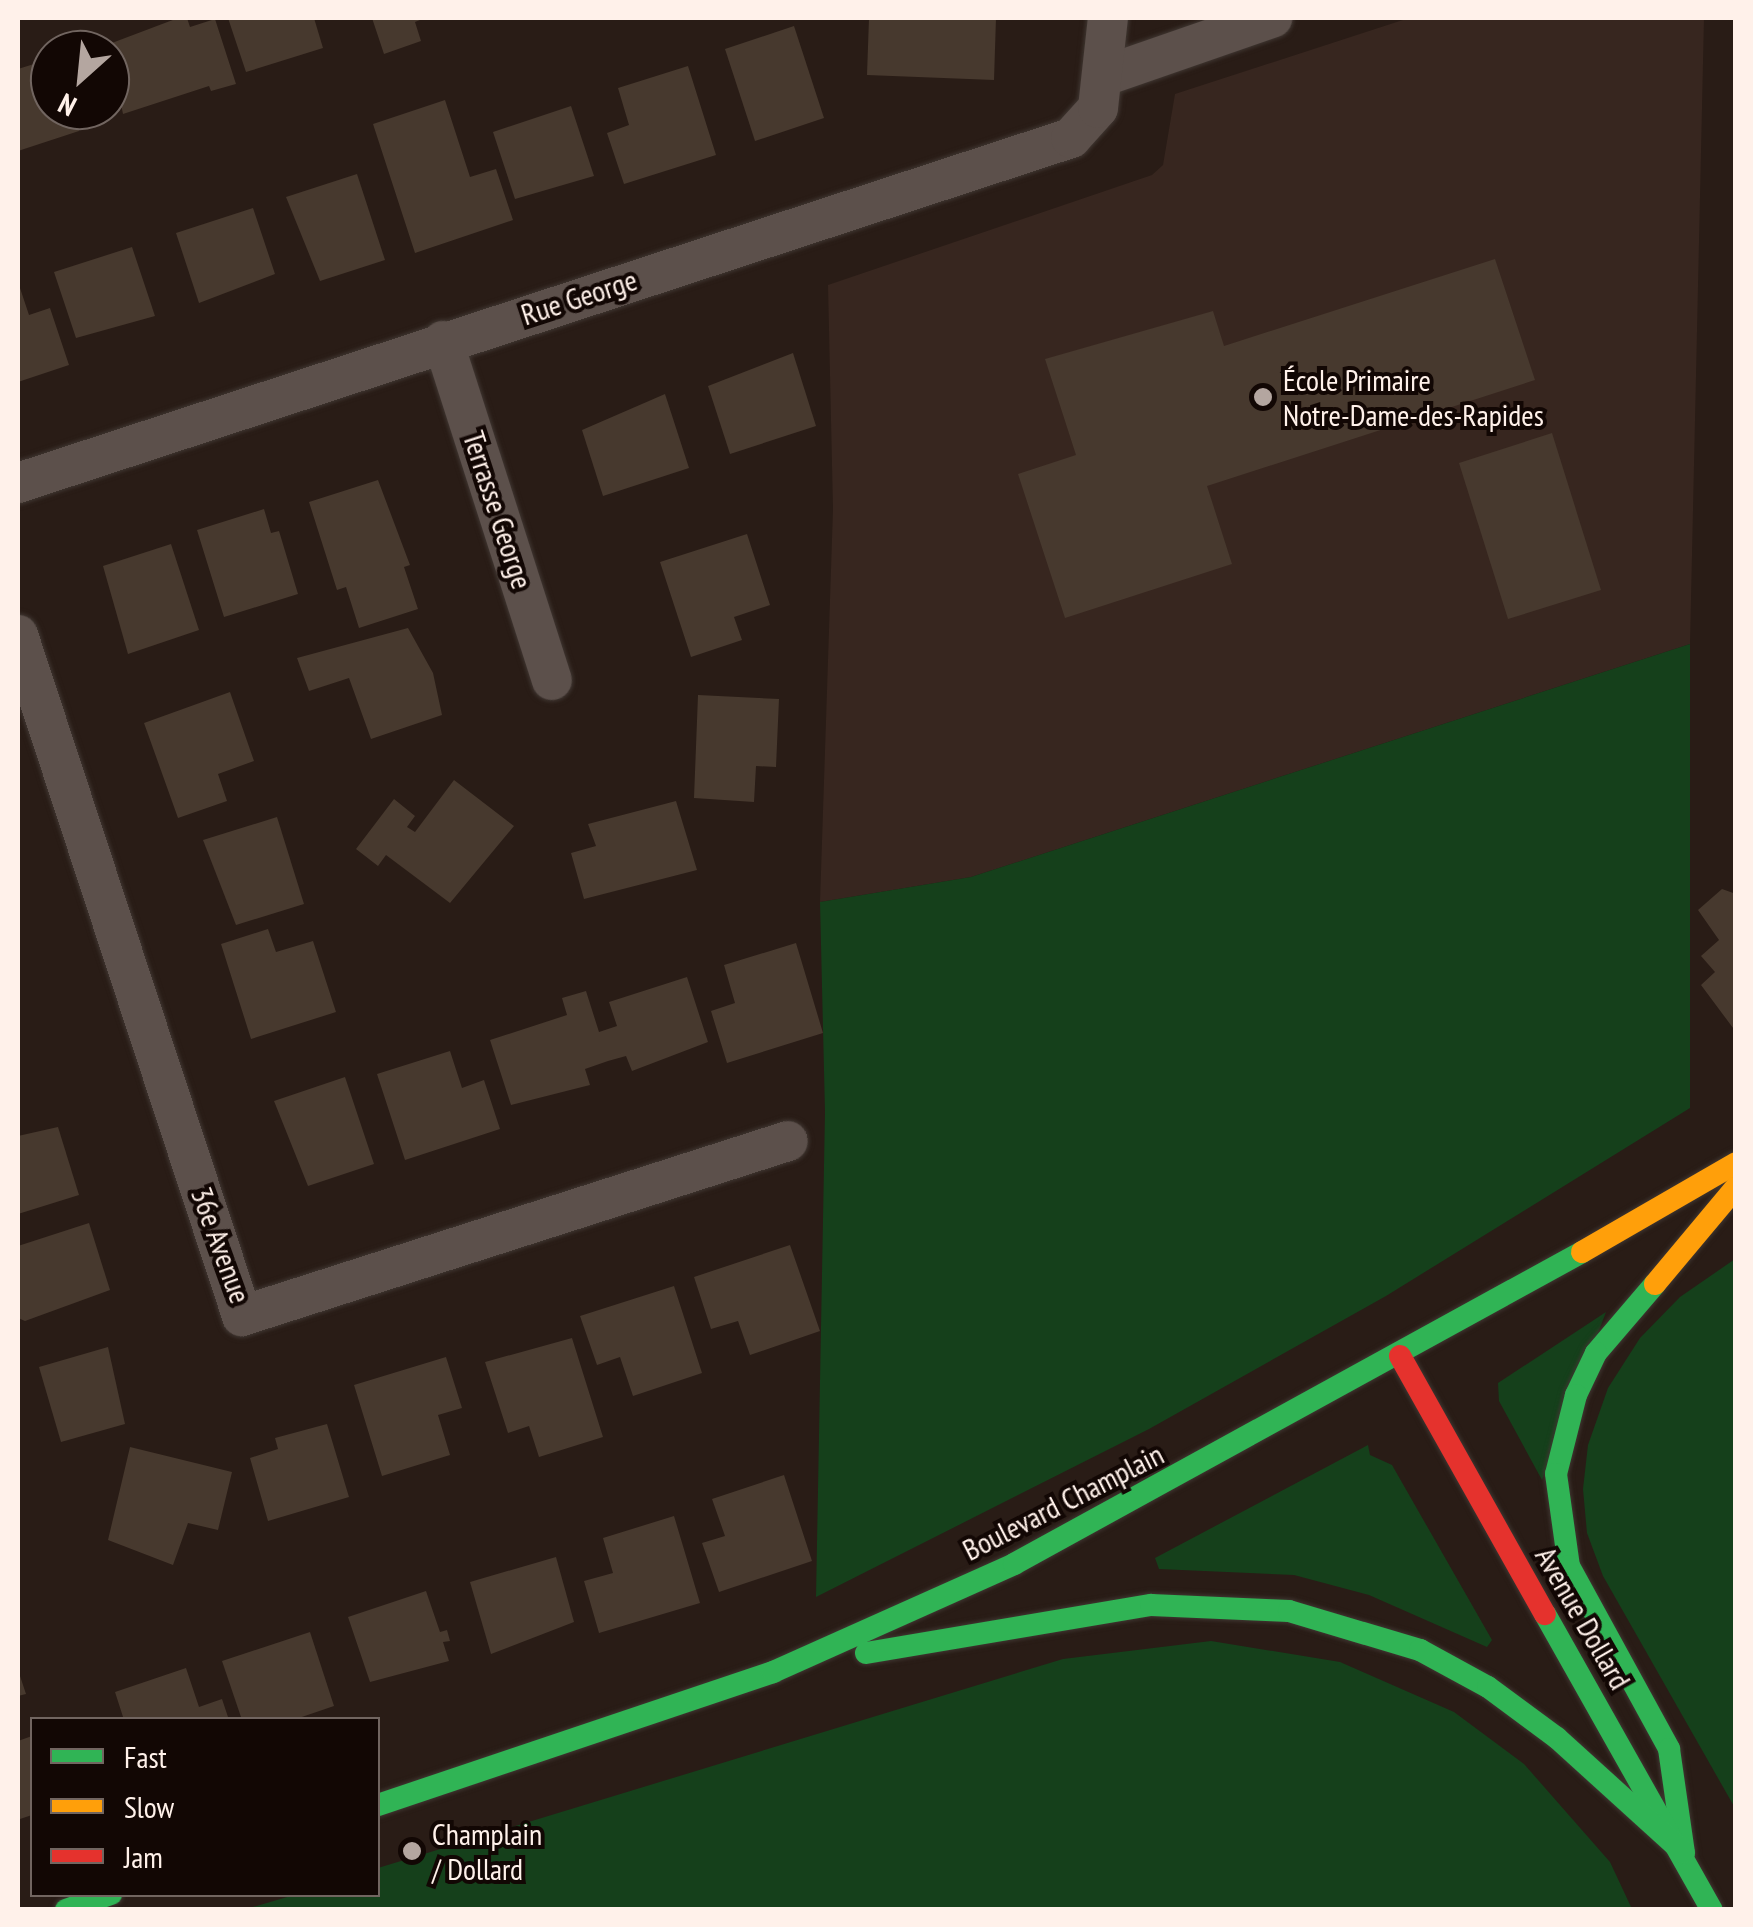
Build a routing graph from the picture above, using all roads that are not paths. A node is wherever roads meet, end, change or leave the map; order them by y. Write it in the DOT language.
graph roads {
  1 [pos="1108,18"];
  2 [pos="1272,18"];
  3 [pos="1106,76"];
  4 [pos="443,341"];
  5 [pos="18,483"];
  6 [pos="18,635"];
  7 [pos="552,680"];
  8 [pos="788,1140"];
  9 [pos="1736,1163"];
  10 [pos="1736,1187"];
  11 [pos="1400,1356"];
  12 [pos="784,1668"];
  13 [pos="380,1804"];
  14 [pos="1684,1853"];
  15 [pos="103,1897"];
  16 [pos="66,1910"];
  17 [pos="1712,1910"];
  1 -- 3 [label="street"];
  2 -- 3 [label="street"];
  3 -- 4 [label="street, Rue George"];
  4 -- 5 [label="street, Rue George"];
  4 -- 7 [label="street, Terrasse George"];
  6 -- 8 [label="street, 36e Avenue"];
  9 -- 11 [label="main road, Boulevard Champlain"];
  10 -- 14 [label="main road"];
  11 -- 12 [label="main road, Boulevard Champlain"];
  11 -- 14 [label="main road, Avenue Dollard"];
  12 -- 13 [label="main road, Boulevard Champlain"];
  12 -- 14 [label="main road"];
  14 -- 17 [label="main road, Avenue Dollard"];
  15 -- 16 [label="main road"];
}
